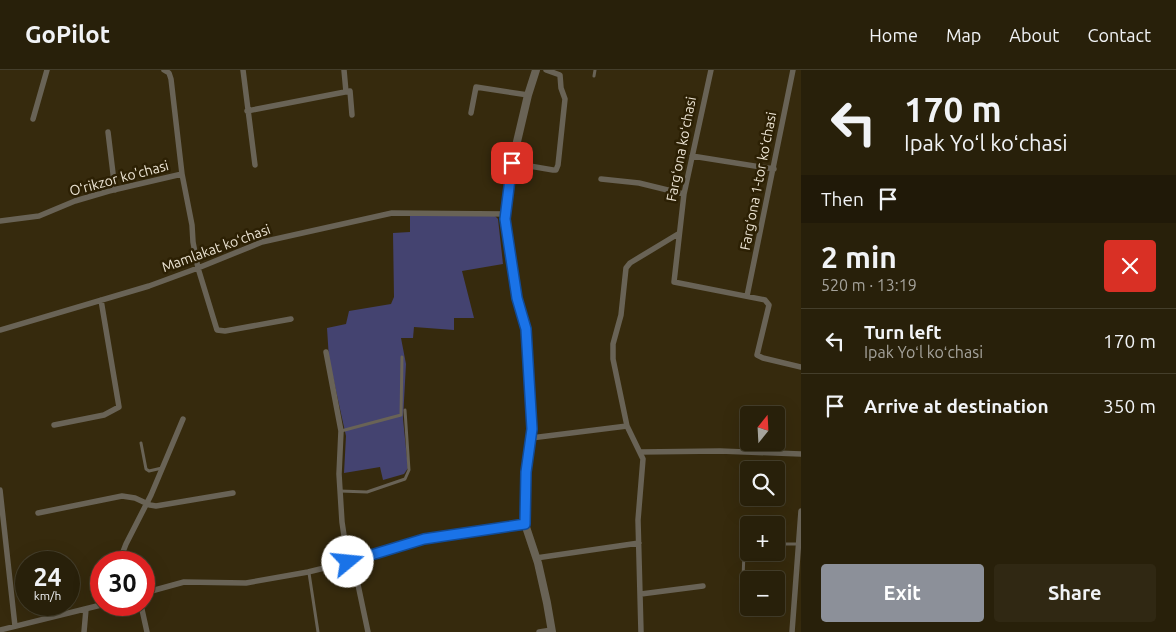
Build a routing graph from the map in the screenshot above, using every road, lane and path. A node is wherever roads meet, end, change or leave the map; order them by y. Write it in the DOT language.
graph roads {
  1 [pos="47,70"];
  2 [pos="164,70"];
  3 [pos="243,70"];
  4 [pos="344,70"];
  5 [pos="536,70"];
  6 [pos="546,70"];
  7 [pos="595,70"];
  8 [pos="711,70"];
  9 [pos="793,70"];
  10 [pos="560,73"];
  11 [pos="594,76"];
  12 [pos="348,92"];
  13 [pos="528,95"];
  14 [pos="248,111"];
  15 [pos="471,113"];
  16 [pos="352,115"];
  17 [pos="33,119"];
  18 [pos="108,132"];
  19 [pos="692,156"];
  20 [pos="512,163"];
  21 [pos="255,165"];
  22 [pos="774,169"];
  23 [pos="182,174"];
  24 [pos="601,179"];
  25 [pos="115,190"];
  26 [pos="684,194"];
  27 [pos="506,214"];
  28 [pos="0,221"];
  29 [pos="678,234"];
  30 [pos="198,268"];
  31 [pos="748,296"];
  32 [pos="102,300"];
  33 [pos="291,318"];
  34 [pos="0,330"];
  35 [pos="326,352"];
  36 [pos="402,358"];
  37 [pos="801,367"];
  38 [pos="405,410"];
  39 [pos="182,419"];
  40 [pos="54,425"];
  41 [pos="627,426"];
  42 [pos="341,431"];
  43 [pos="531,438"];
  44 [pos="140,443"];
  45 [pos="640,452"];
  46 [pos="801,454"];
  47 [pos="162,467"];
  48 [pos="0,490"];
  49 [pos="340,491"];
  50 [pos="233,493"];
  51 [pos="146,503"];
  52 [pos="801,511"];
  53 [pos="38,513"];
  54 [pos="525,524"];
  55 [pos="639,543"];
  56 [pos="785,544"];
  57 [pos="798,544"];
  58 [pos="123,551"];
  59 [pos="536,558"];
  60 [pos="350,561"];
  61 [pos="308,572"];
  62 [pos="703,586"];
  63 [pos="155,590"];
  64 [pos="641,594"];
  65 [pos="90,607"];
  66 [pos="86,608"];
  67 [pos="143,616"];
  68 [pos="15,626"];
  69 [pos="0,630"];
  70 [pos="552,631"];
  71 [pos="84,632"];
  72 [pos="147,632"];
  73 [pos="318,632"];
  74 [pos="368,632"];
  75 [pos="539,632"];
  76 [pos="641,632"];
  77 [pos="792,632"];
  1 -- 17 [label="street"];
  2 -- 23 [label="street"];
  3 -- 14 [label="street"];
  4 -- 12 [label="street"];
  5 -- 13 [label="street"];
  6 -- 10 [label="street"];
  7 -- 11 [label="lane"];
  8 -- 19 [label="street, Fargʻona koʻchasi"];
  9 -- 22 [label="street, Fargʻona 1-tor koʻchasi"];
  10 -- 20 [label="street"];
  12 -- 14 [label="street"];
  12 -- 16 [label="street"];
  13 -- 15 [label="street"];
  13 -- 20 [label="street"];
  14 -- 21 [label="street"];
  18 -- 25 [label="street"];
  19 -- 22 [label="street"];
  19 -- 26 [label="street, Fargʻona koʻchasi"];
  20 -- 27 [label="street"];
  22 -- 31 [label="street, Fargʻona 1-tor koʻchasi"];
  23 -- 25 [label="street, Oʻrikzor ko'chasi"];
  23 -- 30 [label="street, Oʻrikzor ko'chasi"];
  24 -- 26 [label="street"];
  25 -- 28 [label="street, Oʻrikzor ko'chasi"];
  26 -- 29 [label="street, Fargʻona koʻchasi"];
  27 -- 30 [label="street, Mamlakat koʻchasi"];
  27 -- 43 [label="street"];
  29 -- 31 [label="street, Fargʻona koʻchasi"];
  29 -- 41 [label="street"];
  30 -- 32 [label="street, Mamlakat koʻchasi"];
  30 -- 33 [label="street, Oʻrikzor ko'chasi"];
  31 -- 37 [label="street"];
  32 -- 34 [label="street, Mamlakat koʻchasi"];
  32 -- 40 [label="street"];
  35 -- 42 [label="street"];
  36 -- 42 [label="lane"];
  38 -- 49 [label="lane"];
  39 -- 47 [label="street"];
  41 -- 43 [label="street"];
  41 -- 45 [label="street"];
  42 -- 49 [label="street"];
  43 -- 54 [label="street"];
  44 -- 47 [label="lane"];
  45 -- 46 [label="street"];
  45 -- 55 [label="street"];
  47 -- 51 [label="street"];
  48 -- 68 [label="street"];
  49 -- 60 [label="street"];
  50 -- 51 [label="street"];
  51 -- 53 [label="street"];
  51 -- 58 [label="street"];
  52 -- 57 [label="street"];
  54 -- 59 [label="street"];
  54 -- 60 [label="street"];
  55 -- 59 [label="street"];
  55 -- 64 [label="street"];
  56 -- 57 [label="lane"];
  57 -- 77 [label="street"];
  59 -- 70 [label="street"];
  60 -- 61 [label="street"];
  60 -- 74 [label="street"];
  61 -- 63 [label="street"];
  61 -- 73 [label="lane"];
  62 -- 64 [label="street"];
  64 -- 76 [label="street"];
  65 -- 66 [label="street"];
  66 -- 68 [label="street"];
  66 -- 71 [label="street"];
  67 -- 72 [label="street"];
  68 -- 69 [label="street"];
  70 -- 75 [label="street"];
}
